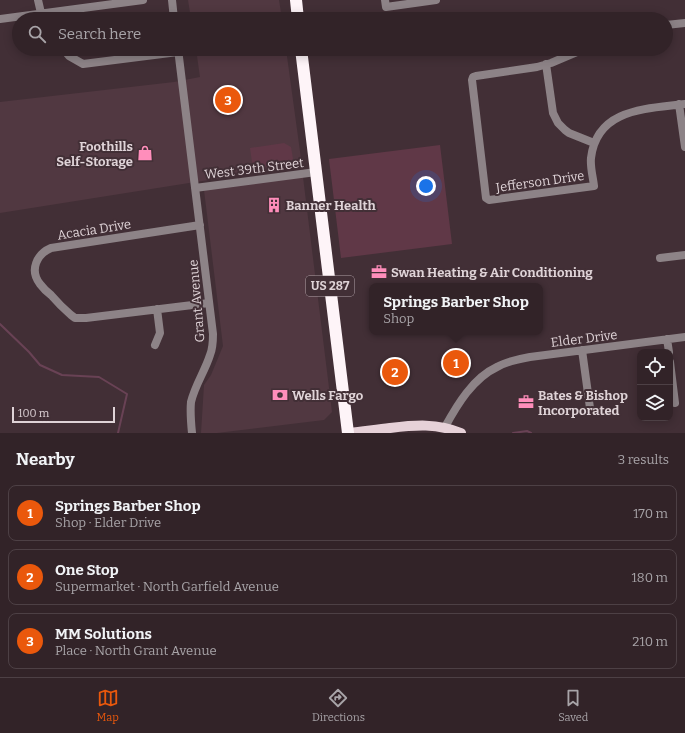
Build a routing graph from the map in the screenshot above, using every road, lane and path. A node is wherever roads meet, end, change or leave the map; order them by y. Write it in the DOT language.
graph roads {
  1 [pos="38,0"];
  2 [pos="143,0"];
  3 [pos="172,0"];
  4 [pos="296,0"];
  5 [pos="385,0"];
  6 [pos="436,0"];
  7 [pos="42,12"];
  8 [pos="68,12"];
  9 [pos="173,12"];
  10 [pos="297,12"];
  11 [pos="12,18"];
  12 [pos="0,19"];
  13 [pos="685,23"];
  14 [pos="673,24"];
  15 [pos="69,56"];
  16 [pos="141,56"];
  17 [pos="179,56"];
  18 [pos="303,56"];
  19 [pos="566,56"];
  20 [pos="546,64"];
  21 [pos="682,104"];
  22 [pos="594,143"];
  23 [pos="685,147"];
  24 [pos="316,172"];
  25 [pos="195,188"];
  26 [pos="200,225"];
  27 [pos="685,255"];
  28 [pos="660,258"];
  29 [pos="209,303"];
  30 [pos="157,309"];
  31 [pos="685,337"];
  32 [pos="667,339"];
  33 [pos="155,345"];
  34 [pos="669,349"];
  35 [pos="582,350"];
  36 [pos="673,385"];
  37 [pos="675,403"];
  38 [pos="590,408"];
  39 [pos="445,428"];
  40 [pos="192,433"];
  41 [pos="349,433"];
  42 [pos="460,433"];
  1 -- 7 [label="street"];
  2 -- 8 [label="street"];
  3 -- 9 [label="street"];
  4 -- 10 [label="highway"];
  5 -- 6 [label="street"];
  11 -- 12 [label="street"];
  13 -- 14 [label="street"];
  15 -- 16 [label="street"];
  17 -- 25 [label="street, Grant Avenue"];
  18 -- 24 [label="highway, US 287"];
  19 -- 20 [label="street"];
  20 -- 22 [label="street"];
  20 -- 22 [label="street, Jefferson Drive"];
  21 -- 22 [label="street, Jefferson Drive"];
  21 -- 23 [label="street"];
  24 -- 25 [label="street, West 39th Street"];
  24 -- 41 [label="highway, US 287"];
  25 -- 26 [label="street, Grant Avenue"];
  26 -- 29 [label="street, Grant Avenue"];
  26 -- 30 [label="street, Acacia Drive"];
  27 -- 28 [label="street"];
  29 -- 30 [label="street, Acacia Drive"];
  29 -- 40 [label="street, Grant Avenue"];
  30 -- 33 [label="street"];
  31 -- 32 [label="street, Elder Drive"];
  32 -- 34 [label="street"];
  32 -- 35 [label="street, Elder Drive"];
  35 -- 38 [label="street"];
  35 -- 39 [label="street, Elder Drive"];
  36 -- 37 [label="street"];
  39 -- 41 [label="main road"];
  39 -- 42 [label="main road"];
}
